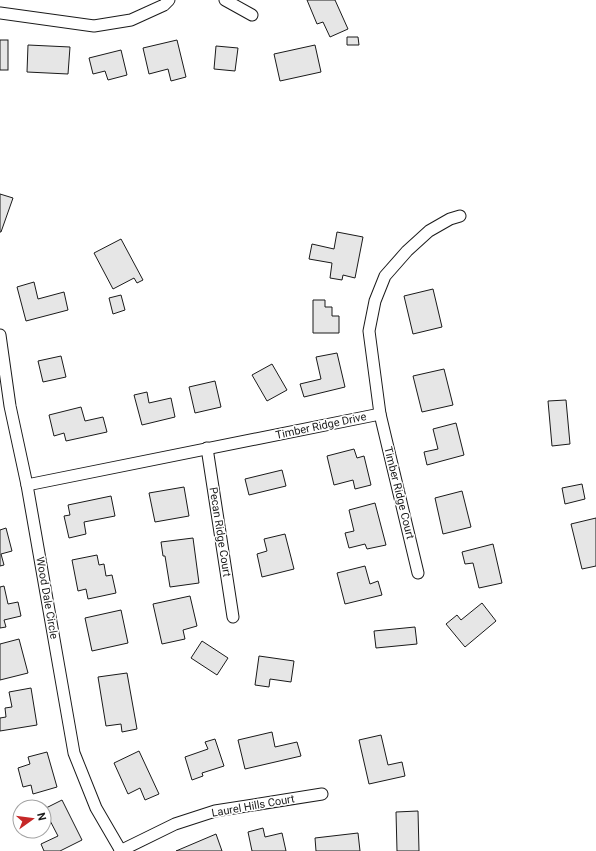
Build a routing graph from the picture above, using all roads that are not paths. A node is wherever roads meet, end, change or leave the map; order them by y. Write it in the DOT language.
graph roads {
  1 [pos="169,0"];
  2 [pos="225,0"];
  3 [pos="0,13"];
  4 [pos="252,15"];
  5 [pos="460,216"];
  6 [pos="0,335"];
  7 [pos="380,414"];
  8 [pos="207,448"];
  9 [pos="27,485"];
  10 [pos="418,572"];
  11 [pos="232,617"];
  12 [pos="322,794"];
  13 [pos="120,851"];
  1 -- 3 [label="street"];
  2 -- 4 [label="street"];
  5 -- 7 [label="street, Timber Ridge Drive"];
  6 -- 9 [label="street, Wood Dale Circle"];
  7 -- 8 [label="street, Timber Ridge Drive"];
  7 -- 10 [label="street, Timber Ridge Court"];
  8 -- 9 [label="street, Timber Ridge Drive"];
  8 -- 11 [label="street, Pecan Ridge Court"];
  9 -- 13 [label="street, Wood Dale Circle"];
  12 -- 13 [label="street, Laurel Hills Court"];
}
